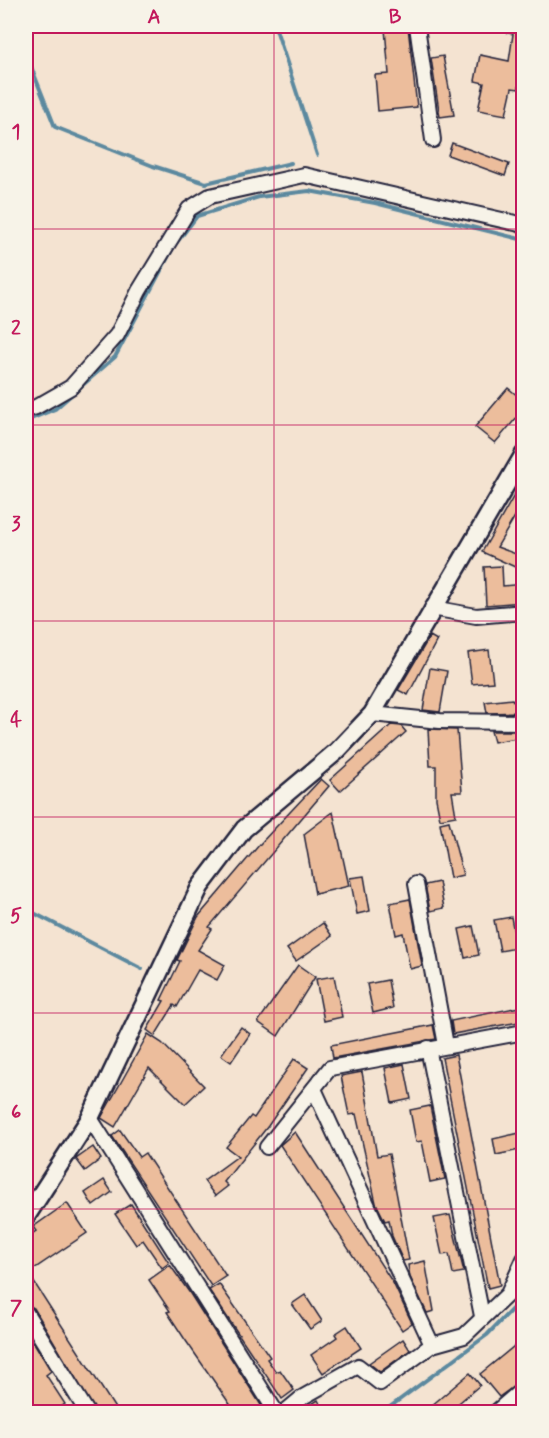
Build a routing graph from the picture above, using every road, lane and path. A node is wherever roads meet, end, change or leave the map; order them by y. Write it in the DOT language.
graph roads {
  1 [pos="417,26"];
  2 [pos="433,140"];
  3 [pos="524,225"];
  4 [pos="26,410"];
  5 [pos="524,454"];
  6 [pos="432,608"];
  7 [pos="524,612"];
  8 [pos="372,714"];
  9 [pos="524,722"];
  10 [pos="416,884"];
  11 [pos="524,1032"];
  12 [pos="446,1045"];
  13 [pos="428,1048"];
  14 [pos="314,1089"];
  15 [pos="90,1118"];
  16 [pos="267,1147"];
  17 [pos="26,1217"];
  18 [pos="524,1259"];
  19 [pos="26,1313"];
  20 [pos="482,1316"];
  21 [pos="432,1345"];
  22 [pos="524,1388"];
  23 [pos="87,1413"];
  24 [pos="276,1413"];
  25 [pos="285,1413"];
  26 [pos="496,1413"];
  1 -- 2 [label="street"];
  3 -- 4 [label="street"];
  5 -- 6 [label="street"];
  6 -- 7 [label="street"];
  6 -- 8 [label="street"];
  8 -- 9 [label="street"];
  8 -- 15 [label="street"];
  10 -- 12 [label="street"];
  11 -- 12 [label="street"];
  12 -- 13 [label="street"];
  13 -- 14 [label="street"];
  13 -- 20 [label="street"];
  14 -- 16 [label="street"];
  14 -- 21 [label="street"];
  15 -- 17 [label="street"];
  15 -- 24 [label="street"];
  18 -- 20 [label="street"];
  19 -- 23 [label="street"];
  20 -- 21 [label="street"];
  21 -- 25 [label="street"];
  22 -- 26 [label="street"];
}
